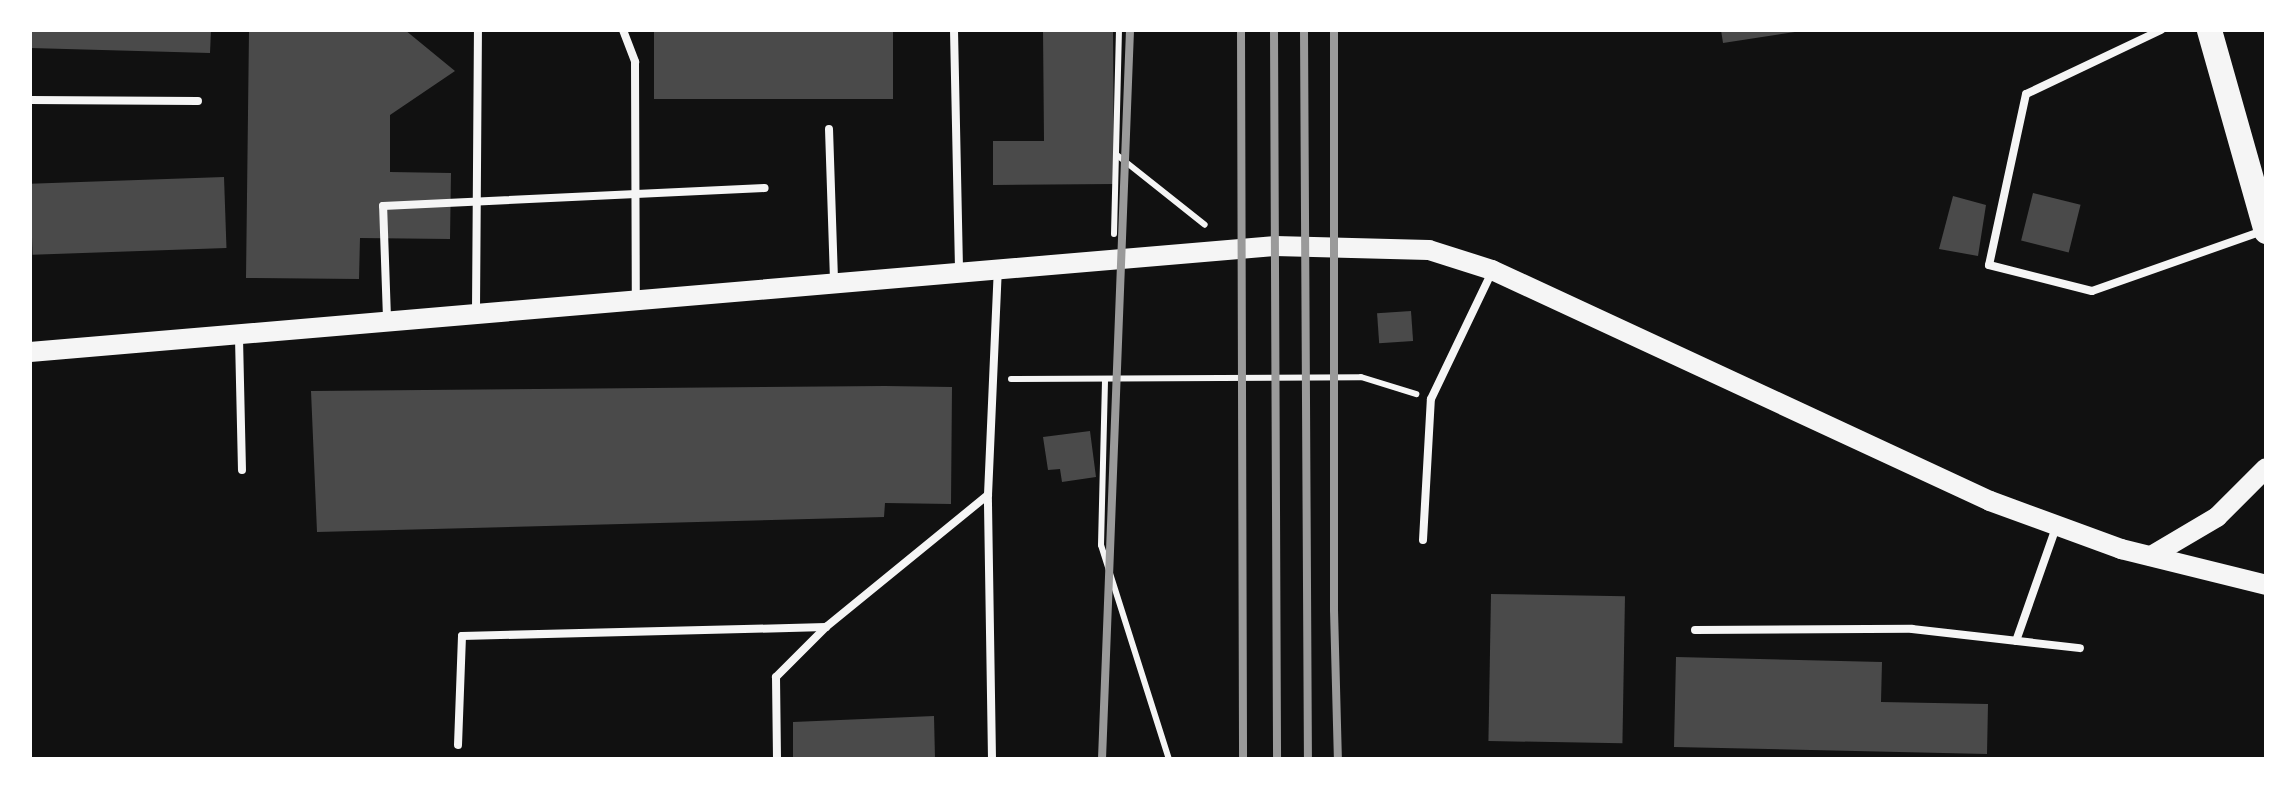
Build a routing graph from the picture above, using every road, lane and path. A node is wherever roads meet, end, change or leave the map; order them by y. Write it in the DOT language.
graph roads {
  1 [pos="478,30"];
  2 [pos="622,30"];
  3 [pos="954,30"];
  4 [pos="1119,30"];
  5 [pos="2161,30"];
  6 [pos="2209,30"];
  7 [pos="30,100"];
  8 [pos="198,101"];
  9 [pos="830,128"];
  10 [pos="1116,154"];
  11 [pos="765,188"];
  12 [pos="636,194"];
  13 [pos="477,201"];
  14 [pos="2266,230"];
  15 [pos="1240,250"];
  16 [pos="1114,260"];
  17 [pos="998,270"];
  18 [pos="1492,270"];
  19 [pos="959,272"];
  20 [pos="834,282"];
  21 [pos="636,300"];
  22 [pos="476,312"];
  23 [pos="387,320"];
  24 [pos="239,333"];
  25 [pos="30,352"];
  26 [pos="994,379"];
  27 [pos="1105,381"];
  28 [pos="1431,399"];
  29 [pos="2266,468"];
  30 [pos="242,470"];
  31 [pos="988,495"];
  32 [pos="2056,525"];
  33 [pos="1422,540"];
  34 [pos="2151,556"];
  35 [pos="2266,586"];
  36 [pos="826,627"];
  37 [pos="1695,630"];
  38 [pos="2016,641"];
  39 [pos="2080,648"];
  40 [pos="458,745"];
  41 [pos="777,759"];
  42 [pos="992,759"];
  43 [pos="1169,759"];
  1 -- 13 [label="lane"];
  2 -- 12 [label="lane"];
  3 -- 19 [label="lane"];
  4 -- 10 [label="path"];
  5 -- 14 [label="lane"];
  6 -- 14 [label="main road"];
  7 -- 8 [label="lane"];
  9 -- 20 [label="lane"];
  10 -- 15 [label="path"];
  10 -- 16 [label="path"];
  11 -- 12 [label="lane"];
  12 -- 13 [label="lane"];
  12 -- 21 [label="lane"];
  13 -- 22 [label="lane"];
  13 -- 23 [label="lane"];
  15 -- 16 [label="main road"];
  15 -- 18 [label="main road"];
  16 -- 17 [label="main road"];
  17 -- 19 [label="main road"];
  17 -- 26 [label="lane"];
  18 -- 28 [label="lane"];
  18 -- 32 [label="main road"];
  19 -- 20 [label="main road"];
  20 -- 21 [label="main road"];
  21 -- 22 [label="main road"];
  22 -- 23 [label="main road"];
  23 -- 24 [label="main road"];
  24 -- 25 [label="main road"];
  24 -- 30 [label="lane"];
  26 -- 27 [label="path"];
  26 -- 31 [label="lane"];
  27 -- 28 [label="path"];
  27 -- 43 [label="path"];
  28 -- 33 [label="lane"];
  29 -- 34 [label="main road"];
  31 -- 36 [label="lane"];
  31 -- 42 [label="lane"];
  32 -- 34 [label="main road"];
  32 -- 38 [label="lane"];
  34 -- 35 [label="main road"];
  36 -- 40 [label="lane"];
  36 -- 41 [label="lane"];
  37 -- 38 [label="lane"];
  38 -- 39 [label="lane"];
}
